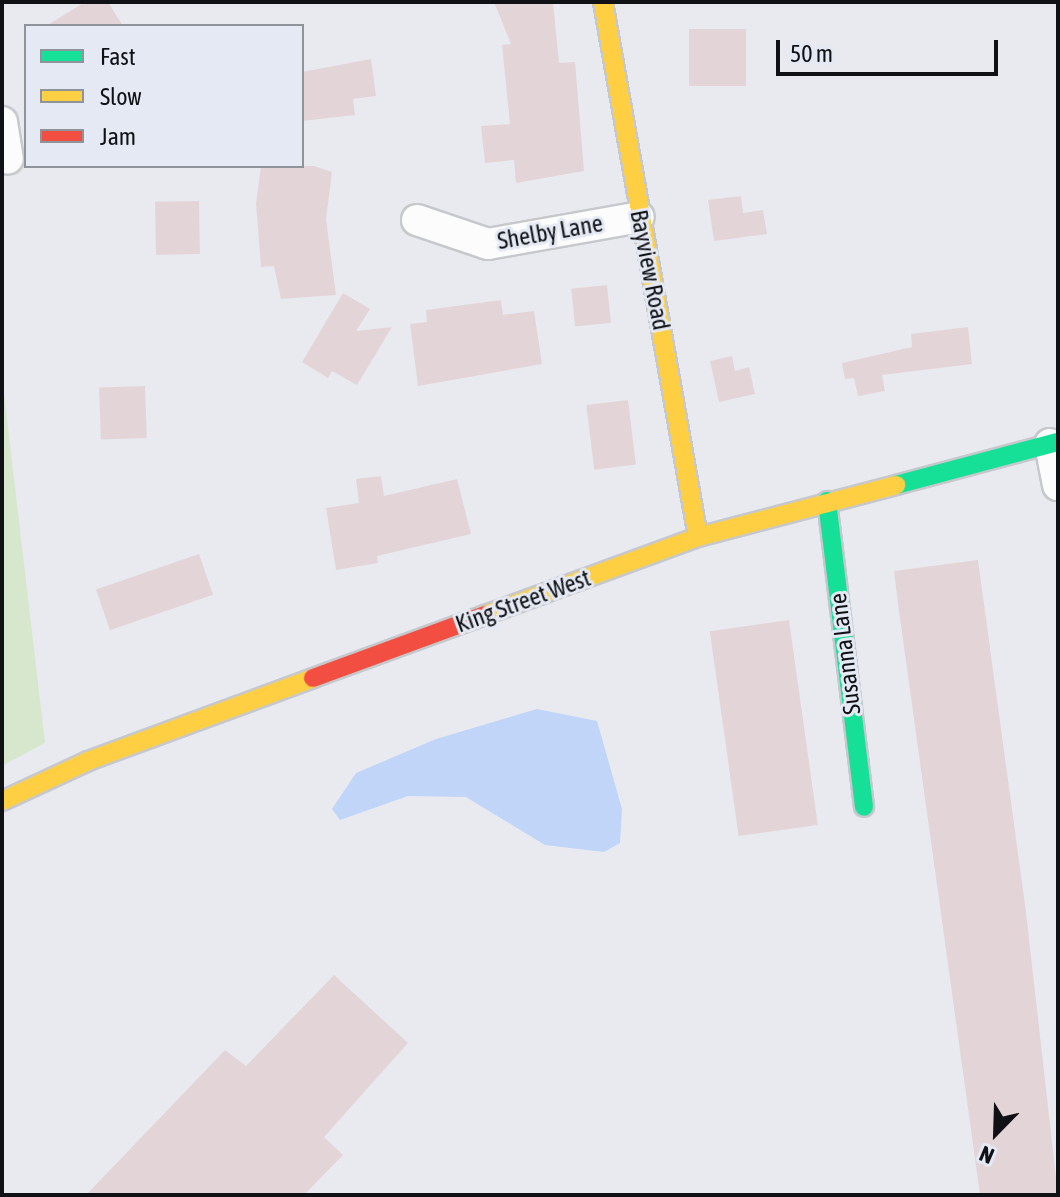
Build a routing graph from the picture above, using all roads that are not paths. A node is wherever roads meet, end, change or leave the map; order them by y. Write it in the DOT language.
graph roads {
  1 [pos="603,2"];
  2 [pos="2,122"];
  3 [pos="8,159"];
  4 [pos="639,217"];
  5 [pos="417,220"];
  6 [pos="1054,443"];
  7 [pos="1058,485"];
  8 [pos="827,501"];
  9 [pos="698,537"];
  10 [pos="2,801"];
  11 [pos="864,807"];
  1 -- 4 [label="main road, Bayview Road"];
  2 -- 3 [label="street"];
  4 -- 5 [label="street, Shelby Lane"];
  4 -- 9 [label="main road, Bayview Road"];
  6 -- 7 [label="street"];
  6 -- 8 [label="main road, King Street West"];
  8 -- 9 [label="main road, King Street West"];
  8 -- 11 [label="main road, Susanna Lane"];
  9 -- 10 [label="main road, King Street West"];
}
